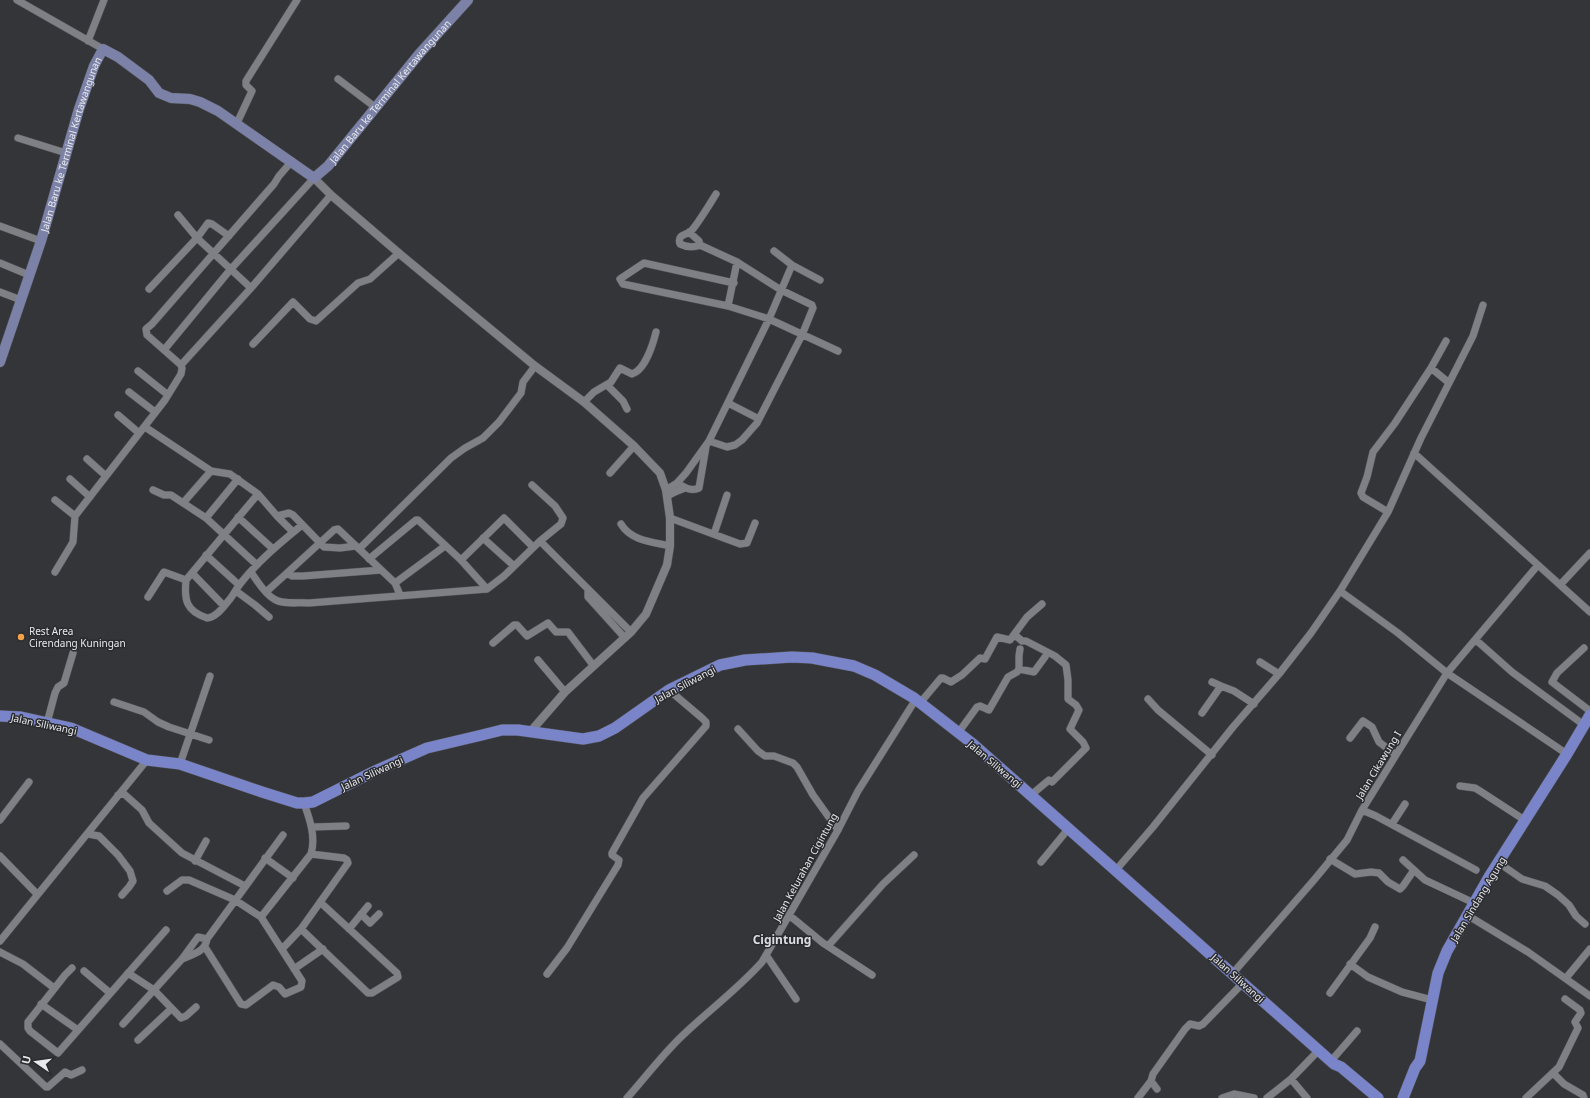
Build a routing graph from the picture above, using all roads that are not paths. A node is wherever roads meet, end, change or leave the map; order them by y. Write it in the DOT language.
graph roads {
  1 [pos="17,0"];
  2 [pos="104,0"];
  3 [pos="297,0"];
  4 [pos="468,0"];
  5 [pos="88,41"];
  6 [pos="103,49"];
  7 [pos="338,79"];
  8 [pos="375,107"];
  9 [pos="237,123"];
  10 [pos="18,138"];
  11 [pos="66,153"];
  12 [pos="292,161"];
  13 [pos="314,178"];
  14 [pos="716,194"];
  15 [pos="331,195"];
  16 [pos="178,215"];
  17 [pos="0,226"];
  18 [pos="689,232"];
  19 [pos="229,236"];
  20 [pos="197,238"];
  21 [pos="42,241"];
  22 [pos="700,245"];
  23 [pos="774,251"];
  24 [pos="399,253"];
  25 [pos="214,254"];
  26 [pos="737,262"];
  27 [pos="0,263"];
  28 [pos="792,265"];
  29 [pos="230,270"];
  30 [pos="29,275"];
  31 [pos="820,280"];
  32 [pos="734,283"];
  33 [pos="251,288"];
  34 [pos="149,289"];
  35 [pos="781,290"];
  36 [pos="0,292"];
  37 [pos="21,300"];
  38 [pos="1483,305"];
  39 [pos="728,306"];
  40 [pos="769,319"];
  41 [pos="656,332"];
  42 [pos="802,335"];
  43 [pos="1446,342"];
  44 [pos="253,344"];
  45 [pos="164,350"];
  46 [pos="838,351"];
  47 [pos="0,362"];
  48 [pos="180,365"];
  49 [pos="535,366"];
  50 [pos="1431,368"];
  51 [pos="138,371"];
  52 [pos="1448,382"];
  53 [pos="607,385"];
  54 [pos="129,392"];
  55 [pos="168,395"];
  56 [pos="584,402"];
  57 [pos="728,403"];
  58 [pos="627,409"];
  59 [pos="155,412"];
  60 [pos="118,415"];
  61 [pos="758,419"];
  62 [pos="145,427"];
  63 [pos="139,433"];
  64 [pos="708,444"];
  65 [pos="634,446"];
  66 [pos="1414,454"];
  67 [pos="88,459"];
  68 [pos="210,471"];
  69 [pos="610,473"];
  70 [pos="106,476"];
  71 [pos="70,479"];
  72 [pos="238,480"];
  73 [pos="677,482"];
  74 [pos="532,485"];
  75 [pos="685,488"];
  76 [pos="153,490"];
  77 [pos="666,493"];
  78 [pos="258,494"];
  79 [pos="727,495"];
  80 [pos="90,497"];
  81 [pos="55,500"];
  82 [pos="184,503"];
  83 [pos="1388,512"];
  84 [pos="74,516"];
  85 [pos="277,516"];
  86 [pos="238,517"];
  87 [pos="206,518"];
  88 [pos="670,518"];
  89 [pos="755,523"];
  90 [pos="621,524"];
  91 [pos="302,525"];
  92 [pos="293,532"];
  93 [pos="714,534"];
  94 [pos="224,535"];
  95 [pos="483,538"];
  96 [pos="540,541"];
  97 [pos="321,543"];
  98 [pos="445,546"];
  99 [pos="670,546"];
  100 [pos="533,547"];
  101 [pos="358,548"];
  102 [pos="273,549"];
  103 [pos="1590,554"];
  104 [pos="206,555"];
  105 [pos="369,559"];
  106 [pos="461,560"];
  107 [pos="257,565"];
  108 [pos="514,566"];
  109 [pos="1538,566"];
  110 [pos="381,570"];
  111 [pos="55,572"];
  112 [pos="251,572"];
  113 [pos="192,573"];
  114 [pos="287,573"];
  115 [pos="186,580"];
  116 [pos="395,583"];
  117 [pos="1560,585"];
  118 [pos="238,588"];
  119 [pos="487,589"];
  120 [pos="588,589"];
  121 [pos="1340,591"];
  122 [pos="266,592"];
  123 [pos="400,595"];
  124 [pos="148,597"];
  125 [pos="1042,604"];
  126 [pos="224,606"];
  127 [pos="1590,612"];
  128 [pos="268,617"];
  129 [pos="631,632"];
  130 [pos="1015,635"];
  131 [pos="625,638"];
  132 [pos="1476,640"];
  133 [pos="493,642"];
  134 [pos="1584,648"];
  135 [pos="1020,649"];
  136 [pos="73,653"];
  137 [pos="1045,657"];
  138 [pos="538,660"];
  139 [pos="1260,662"];
  140 [pos="594,665"];
  141 [pos="1020,669"];
  142 [pos="1447,673"];
  143 [pos="1279,674"];
  144 [pos="210,676"];
  145 [pos="1212,682"];
  146 [pos="1221,686"];
  147 [pos="669,690"];
  148 [pos="566,692"];
  149 [pos="1148,698"];
  150 [pos="918,701"];
  151 [pos="114,702"];
  152 [pos="1254,704"];
  153 [pos="1590,711"];
  154 [pos="1202,713"];
  155 [pos="0,716"];
  156 [pos="1588,722"];
  157 [pos="47,723"];
  158 [pos="738,729"];
  159 [pos="531,731"];
  160 [pos="958,733"];
  161 [pos="190,734"];
  162 [pos="1350,738"];
  163 [pos="209,740"];
  164 [pos="1567,754"];
  165 [pos="1212,755"];
  166 [pos="1396,755"];
  167 [pos="147,760"];
  168 [pos="180,764"];
  169 [pos="29,782"];
  170 [pos="1460,786"];
  171 [pos="1032,795"];
  172 [pos="118,796"];
  173 [pos="304,803"];
  174 [pos="1405,804"];
  175 [pos="1362,810"];
  176 [pos="0,820"];
  177 [pos="1526,821"];
  178 [pos="1392,824"];
  179 [pos="346,826"];
  180 [pos="312,827"];
  181 [pos="1069,828"];
  182 [pos="838,830"];
  183 [pos="88,834"];
  184 [pos="283,835"];
  185 [pos="206,841"];
  186 [pos="311,854"];
  187 [pos="914,855"];
  188 [pos="0,856"];
  189 [pos="265,858"];
  190 [pos="1330,860"];
  191 [pos="1403,860"];
  192 [pos="195,861"];
  193 [pos="1041,862"];
  194 [pos="1499,863"];
  195 [pos="1116,870"];
  196 [pos="1414,870"];
  197 [pos="1476,870"];
  198 [pos="293,878"];
  199 [pos="246,886"];
  200 [pos="168,891"];
  201 [pos="37,894"];
  202 [pos="122,895"];
  203 [pos="235,900"];
  204 [pos="320,902"];
  205 [pos="1474,903"];
  206 [pos="368,906"];
  207 [pos="361,914"];
  208 [pos="379,914"];
  209 [pos="789,915"];
  210 [pos="1467,915"];
  211 [pos="261,917"];
  212 [pos="1585,924"];
  213 [pos="1375,926"];
  214 [pos="301,929"];
  215 [pos="349,929"];
  216 [pos="166,930"];
  217 [pos="207,939"];
  218 [pos="0,941"];
  219 [pos="828,946"];
  220 [pos="205,947"];
  221 [pos="282,949"];
  222 [pos="1590,949"];
  223 [pos="323,950"];
  224 [pos="0,952"];
  225 [pos="766,955"];
  226 [pos="182,959"];
  227 [pos="1350,964"];
  228 [pos="72,968"];
  229 [pos="294,969"];
  230 [pos="84,972"];
  231 [pos="128,973"];
  232 [pos="1233,973"];
  233 [pos="547,974"];
  234 [pos="872,975"];
  235 [pos="1566,978"];
  236 [pos="1243,983"];
  237 [pos="54,988"];
  238 [pos="154,990"];
  239 [pos="110,993"];
  240 [pos="1330,993"];
  241 [pos="1590,996"];
  242 [pos="796,999"];
  243 [pos="1565,999"];
  244 [pos="1432,1000"];
  245 [pos="41,1004"];
  246 [pos="196,1007"];
  247 [pos="171,1009"];
  248 [pos="124,1024"];
  249 [pos="78,1030"];
  250 [pos="1357,1031"];
  251 [pos="138,1040"];
  252 [pos="0,1044"];
  253 [pos="1319,1050"];
  254 [pos="1333,1062"];
  255 [pos="1420,1062"];
  256 [pos="82,1070"];
  257 [pos="1552,1073"];
  258 [pos="1291,1079"];
  259 [pos="1151,1081"];
  260 [pos="1157,1089"];
  261 [pos="627,1098"];
  262 [pos="1138,1098"];
  263 [pos="1222,1098"];
  264 [pos="1254,1098"];
  265 [pos="1267,1098"];
  266 [pos="1307,1098"];
  267 [pos="1367,1098"];
  268 [pos="1378,1098"];
  269 [pos="1403,1098"];
  270 [pos="1412,1098"];
  271 [pos="1526,1098"];
  272 [pos="1584,1098"];
  1 -- 5 [label="street"];
  2 -- 5 [label="street"];
  3 -- 9 [label="street"];
  4 -- 8 [label="main road, Jalan Baru ke Terminal Kertawangunan"];
  5 -- 6 [label="street"];
  6 -- 9 [label="main road, Jalan Baru ke Terminal Kertawangunan"];
  6 -- 11 [label="main road, Jalan Baru ke Terminal Kertawangunan"];
  7 -- 8 [label="street"];
  8 -- 13 [label="main road, Jalan Baru ke Terminal Kertawangunan"];
  9 -- 12 [label="main road, Jalan Baru ke Terminal Kertawangunan"];
  10 -- 11 [label="street"];
  11 -- 21 [label="main road, Jalan Baru ke Terminal Kertawangunan"];
  12 -- 13 [label="main road, Jalan Baru ke Terminal Kertawangunan"];
  12 -- 19 [label="street"];
  13 -- 15 [label="street"];
  13 -- 29 [label="street"];
  14 -- 18 [label="street"];
  15 -- 24 [label="street"];
  15 -- 33 [label="street"];
  16 -- 20 [label="street"];
  17 -- 21 [label="street"];
  18 -- 22 [label="street"];
  18 -- 22 [label="street"];
  19 -- 20 [label="street"];
  19 -- 25 [label="street"];
  20 -- 25 [label="street"];
  20 -- 34 [label="street"];
  21 -- 30 [label="main road, Jalan Baru ke Terminal Kertawangunan"];
  22 -- 26 [label="street"];
  23 -- 28 [label="street"];
  24 -- 44 [label="street"];
  24 -- 49 [label="street"];
  25 -- 29 [label="street"];
  25 -- 45 [label="street"];
  26 -- 32 [label="street"];
  26 -- 35 [label="street"];
  27 -- 30 [label="street"];
  28 -- 31 [label="street"];
  28 -- 35 [label="street"];
  29 -- 33 [label="street"];
  29 -- 45 [label="street"];
  30 -- 37 [label="main road, Jalan Baru ke Terminal Kertawangunan"];
  32 -- 39 [label="street"];
  32 -- 39 [label="street"];
  33 -- 48 [label="street"];
  35 -- 40 [label="street"];
  35 -- 42 [label="street"];
  36 -- 37 [label="street"];
  37 -- 47 [label="main road, Jalan Baru ke Terminal Kertawangunan"];
  38 -- 52 [label="street"];
  39 -- 40 [label="street"];
  40 -- 42 [label="street"];
  40 -- 57 [label="street"];
  41 -- 53 [label="street"];
  42 -- 46 [label="street"];
  42 -- 61 [label="street"];
  43 -- 50 [label="street"];
  45 -- 48 [label="street"];
  48 -- 55 [label="street"];
  49 -- 56 [label="street"];
  49 -- 101 [label="street"];
  50 -- 52 [label="street"];
  50 -- 83 [label="street"];
  51 -- 55 [label="street"];
  52 -- 66 [label="street"];
  53 -- 56 [label="street"];
  53 -- 58 [label="street"];
  54 -- 59 [label="street"];
  55 -- 59 [label="street"];
  56 -- 65 [label="street"];
  57 -- 61 [label="street"];
  57 -- 64 [label="street"];
  59 -- 62 [label="street"];
  60 -- 63 [label="street"];
  61 -- 64 [label="street"];
  62 -- 63 [label="street"];
  62 -- 68 [label="street"];
  63 -- 70 [label="street"];
  64 -- 73 [label="street"];
  64 -- 75 [label="street"];
  65 -- 69 [label="street"];
  65 -- 77 [label="street"];
  66 -- 83 [label="street"];
  66 -- 109 [label="street"];
  67 -- 70 [label="street"];
  68 -- 72 [label="street"];
  68 -- 82 [label="street"];
  70 -- 80 [label="street"];
  71 -- 80 [label="street"];
  72 -- 78 [label="street"];
  72 -- 87 [label="street"];
  73 -- 75 [label="street"];
  73 -- 77 [label="street"];
  74 -- 96 [label="street"];
  75 -- 77 [label="street"];
  76 -- 82 [label="street"];
  77 -- 88 [label="street"];
  78 -- 85 [label="street"];
  78 -- 86 [label="street"];
  79 -- 93 [label="street"];
  80 -- 84 [label="street"];
  81 -- 84 [label="street"];
  82 -- 87 [label="street"];
  83 -- 121 [label="street"];
  84 -- 111 [label="street"];
  85 -- 91 [label="street"];
  85 -- 92 [label="street"];
  86 -- 94 [label="street"];
  86 -- 102 [label="street"];
  87 -- 94 [label="street"];
  88 -- 93 [label="street"];
  88 -- 99 [label="street"];
  89 -- 93 [label="street"];
  90 -- 99 [label="street"];
  91 -- 92 [label="street"];
  91 -- 97 [label="street"];
  92 -- 102 [label="street"];
  94 -- 104 [label="street"];
  94 -- 107 [label="street"];
  95 -- 100 [label="street"];
  95 -- 106 [label="street"];
  95 -- 108 [label="street"];
  96 -- 100 [label="street"];
  96 -- 120 [label="street"];
  97 -- 101 [label="street"];
  97 -- 101 [label="street"];
  97 -- 114 [label="street"];
  98 -- 105 [label="street"];
  98 -- 106 [label="street"];
  98 -- 116 [label="street"];
  99 -- 129 [label="street"];
  100 -- 108 [label="street"];
  101 -- 105 [label="street"];
  102 -- 107 [label="street"];
  103 -- 117 [label="street"];
  104 -- 113 [label="street"];
  104 -- 118 [label="street"];
  105 -- 110 [label="street"];
  106 -- 119 [label="street"];
  107 -- 112 [label="street"];
  108 -- 119 [label="street"];
  109 -- 117 [label="street"];
  109 -- 132 [label="street, Jalan Cikawung I"];
  110 -- 114 [label="street"];
  110 -- 116 [label="street"];
  112 -- 118 [label="street"];
  112 -- 122 [label="street"];
  113 -- 115 [label="street"];
  113 -- 126 [label="street"];
  114 -- 122 [label="street"];
  115 -- 124 [label="street"];
  115 -- 126 [label="street"];
  116 -- 123 [label="street"];
  117 -- 127 [label="street"];
  118 -- 126 [label="street"];
  118 -- 128 [label="street"];
  119 -- 123 [label="street"];
  120 -- 129 [label="street"];
  120 -- 131 [label="street"];
  121 -- 142 [label="street"];
  121 -- 143 [label="street"];
  122 -- 123 [label="street"];
  125 -- 130 [label="street"];
  129 -- 131 [label="street"];
  130 -- 150 [label="street, Jalan Kelurahan Cigintung"];
  130 -- 171 [label="street"];
  131 -- 140 [label="street"];
  132 -- 142 [label="street, Jalan Cikawung I"];
  132 -- 156 [label="street"];
  133 -- 140 [label="street"];
  134 -- 153 [label="street"];
  135 -- 141 [label="street"];
  136 -- 157 [label="street"];
  137 -- 141 [label="street"];
  138 -- 148 [label="street"];
  139 -- 143 [label="street"];
  140 -- 148 [label="street"];
  141 -- 160 [label="street"];
  142 -- 164 [label="street"];
  142 -- 166 [label="street, Jalan Cikawung I"];
  143 -- 152 [label="street"];
  144 -- 161 [label="street"];
  145 -- 146 [label="street"];
  146 -- 152 [label="street"];
  146 -- 154 [label="street"];
  147 -- 150 [label="main road, Jalan Siliwangi"];
  147 -- 159 [label="main road, Jalan Siliwangi"];
  147 -- 233 [label="street"];
  148 -- 159 [label="street"];
  149 -- 165 [label="street"];
  150 -- 160 [label="main road, Jalan Siliwangi"];
  150 -- 182 [label="street, Jalan Kelurahan Cigintung"];
  151 -- 161 [label="street"];
  152 -- 165 [label="street"];
  155 -- 157 [label="main road, Jalan Siliwangi"];
  156 -- 164 [label="main road, Jalan Sindang Agung"];
  157 -- 167 [label="main road, Jalan Siliwangi"];
  158 -- 182 [label="street"];
  159 -- 173 [label="main road, Jalan Siliwangi"];
  160 -- 171 [label="main road, Jalan Siliwangi"];
  161 -- 163 [label="street"];
  161 -- 168 [label="street"];
  162 -- 166 [label="street"];
  164 -- 177 [label="main road, Jalan Sindang Agung"];
  165 -- 195 [label="street"];
  166 -- 175 [label="street, Jalan Cikawung I"];
  167 -- 168 [label="main road, Jalan Siliwangi"];
  167 -- 172 [label="street"];
  168 -- 173 [label="main road, Jalan Siliwangi"];
  169 -- 176 [label="street"];
  170 -- 177 [label="street"];
  171 -- 181 [label="main road, Jalan Siliwangi"];
  172 -- 183 [label="street"];
  172 -- 192 [label="street"];
  173 -- 180 [label="street"];
  174 -- 178 [label="street"];
  175 -- 178 [label="street"];
  175 -- 190 [label="street, Jalan Cikawung I"];
  177 -- 194 [label="main road, Jalan Sindang Agung"];
  178 -- 197 [label="street"];
  179 -- 180 [label="street"];
  180 -- 186 [label="street"];
  181 -- 193 [label="street"];
  181 -- 195 [label="main road, Jalan Siliwangi"];
  182 -- 209 [label="street, Jalan Kelurahan Cigintung"];
  183 -- 201 [label="street"];
  183 -- 202 [label="street"];
  184 -- 189 [label="street"];
  185 -- 192 [label="street"];
  186 -- 198 [label="street"];
  186 -- 204 [label="street"];
  187 -- 219 [label="street"];
  188 -- 201 [label="street"];
  189 -- 198 [label="street"];
  189 -- 199 [label="street"];
  190 -- 196 [label="street"];
  190 -- 232 [label="street, Jalan Cikawung I"];
  191 -- 196 [label="street"];
  192 -- 199 [label="street"];
  194 -- 205 [label="main road, Jalan Sindang Agung"];
  194 -- 212 [label="street"];
  195 -- 232 [label="main road, Jalan Siliwangi"];
  196 -- 205 [label="street"];
  198 -- 211 [label="street"];
  199 -- 203 [label="street"];
  200 -- 203 [label="street"];
  201 -- 218 [label="street"];
  203 -- 211 [label="street"];
  203 -- 217 [label="street"];
  204 -- 214 [label="street"];
  204 -- 215 [label="street"];
  205 -- 210 [label="main road, Jalan Sindang Agung"];
  206 -- 207 [label="street"];
  207 -- 208 [label="street"];
  207 -- 215 [label="street"];
  209 -- 219 [label="street"];
  209 -- 225 [label="street, Jalan Kelurahan Cigintung"];
  210 -- 235 [label="street"];
  210 -- 244 [label="main road, Jalan Sindang Agung"];
  211 -- 221 [label="street"];
  213 -- 227 [label="street"];
  214 -- 221 [label="street"];
  214 -- 223 [label="street"];
  215 -- 223 [label="street"];
  216 -- 231 [label="street"];
  217 -- 220 [label="street"];
  217 -- 226 [label="street"];
  219 -- 234 [label="street"];
  220 -- 226 [label="street"];
  220 -- 229 [label="street"];
  221 -- 229 [label="street"];
  222 -- 235 [label="street"];
  223 -- 229 [label="street"];
  224 -- 237 [label="street"];
  225 -- 242 [label="street"];
  225 -- 261 [label="street, Jalan Kelurahan Cigintung"];
  226 -- 238 [label="street"];
  227 -- 240 [label="street"];
  227 -- 244 [label="street"];
  228 -- 237 [label="street"];
  230 -- 239 [label="street"];
  231 -- 238 [label="street"];
  231 -- 239 [label="street"];
  232 -- 236 [label="main road, Jalan Siliwangi"];
  235 -- 241 [label="street"];
  236 -- 253 [label="main road, Jalan Siliwangi"];
  236 -- 259 [label="street"];
  237 -- 245 [label="street"];
  238 -- 247 [label="street"];
  238 -- 248 [label="street"];
  239 -- 249 [label="street"];
  243 -- 257 [label="street"];
  244 -- 255 [label="main road, Jalan Sindang Agung"];
  245 -- 249 [label="street"];
  245 -- 249 [label="street"];
  246 -- 247 [label="street"];
  247 -- 251 [label="street"];
  250 -- 254 [label="street"];
  252 -- 256 [label="street"];
  253 -- 254 [label="main road, Jalan Siliwangi"];
  253 -- 258 [label="street"];
  254 -- 267 [label="main road, Jalan Siliwangi"];
  254 -- 268 [label="main road, Jalan Siliwangi"];
  255 -- 269 [label="main road, Jalan Sindang Agung"];
  255 -- 270 [label="main road"];
  257 -- 271 [label="street"];
  257 -- 272 [label="street"];
  258 -- 265 [label="street"];
  258 -- 266 [label="street"];
  259 -- 260 [label="street"];
  259 -- 262 [label="street"];
  263 -- 264 [label="street"];
}
